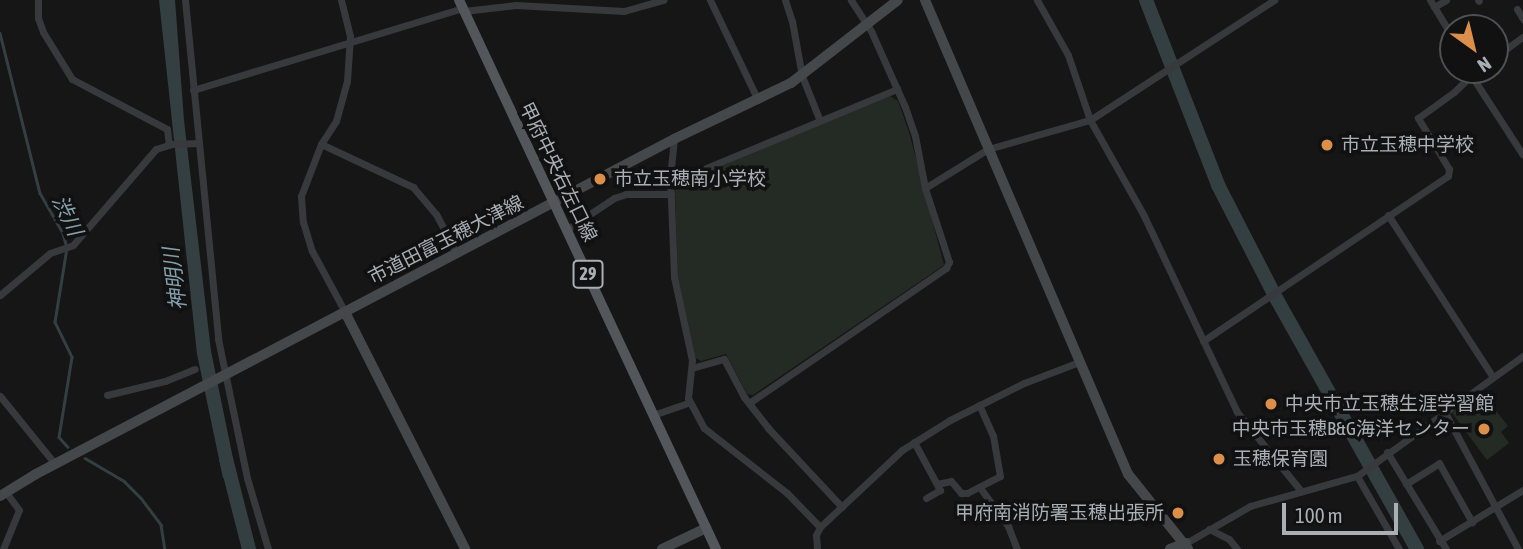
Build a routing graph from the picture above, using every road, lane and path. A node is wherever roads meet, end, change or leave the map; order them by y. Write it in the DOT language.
graph roads {
  1 [pos="37,0"];
  2 [pos="185,0"];
  3 [pos="341,0"];
  4 [pos="663,0"];
  5 [pos="710,0"];
  6 [pos="785,0"];
  7 [pos="851,0"];
  8 [pos="898,0"];
  9 [pos="925,0"];
  10 [pos="1037,0"];
  11 [pos="1274,0"];
  12 [pos="1446,0"];
  13 [pos="517,2"];
  14 [pos="1432,4"];
  15 [pos="462,7"];
  16 [pos="1517,9"];
  17 [pos="1523,19"];
  18 [pos="868,26"];
  19 [pos="350,45"];
  20 [pos="802,76"];
  21 [pos="1462,84"];
  22 [pos="1481,84"];
  23 [pos="897,89"];
  24 [pos="193,90"];
  25 [pos="758,100"];
  26 [pos="1090,120"];
  27 [pos="820,121"];
  28 [pos="674,139"];
  29 [pos="195,143"];
  30 [pos="321,144"];
  31 [pos="170,145"];
  32 [pos="988,149"];
  33 [pos="1523,155"];
  34 [pos="670,183"];
  35 [pos="925,188"];
  36 [pos="671,194"];
  37 [pos="554,204"];
  38 [pos="1388,215"];
  39 [pos="566,230"];
  40 [pos="457,254"];
  41 [pos="0,295"];
  42 [pos="345,312"];
  43 [pos="1203,341"];
  44 [pos="1523,356"];
  45 [pos="1079,362"];
  46 [pos="692,368"];
  47 [pos="195,369"];
  48 [pos="1492,376"];
  49 [pos="223,377"];
  50 [pos="107,395"];
  51 [pos="0,397"];
  52 [pos="690,402"];
  53 [pos="749,402"];
  54 [pos="979,405"];
  55 [pos="1444,411"];
  56 [pos="653,415"];
  57 [pos="914,442"];
  58 [pos="1387,452"];
  59 [pos="55,464"];
  60 [pos="1357,475"];
  61 [pos="937,484"];
  62 [pos="1406,484"];
  63 [pos="981,489"];
  64 [pos="1523,490"];
  65 [pos="1301,491"];
  66 [pos="3,494"];
  67 [pos="926,498"];
  68 [pos="842,507"];
  69 [pos="1495,509"];
  70 [pos="1472,522"];
  71 [pos="820,527"];
  72 [pos="706,528"];
  73 [pos="1209,529"];
  74 [pos="1439,541"];
  75 [pos="1187,546"];
  76 [pos="1523,546"];
  77 [pos="3,549"];
  78 [pos="268,549"];
  79 [pos="465,549"];
  80 [pos="662,549"];
  81 [pos="716,549"];
  82 [pos="817,549"];
  83 [pos="1017,549"];
  84 [pos="1170,549"];
  85 [pos="1237,549"];
  86 [pos="1399,549"];
  87 [pos="1446,549"];
  88 [pos="1518,549"];
  1 -- 31 [label="street"];
  2 -- 24 [label="street"];
  3 -- 19 [label="street"];
  4 -- 13 [label="street"];
  5 -- 25 [label="street"];
  6 -- 20 [label="street"];
  7 -- 18 [label="street"];
  8 -- 18 [label="street, 市道田富玉穂大津線"];
  9 -- 32 [label="street"];
  10 -- 26 [label="street"];
  11 -- 26 [label="street"];
  12 -- 14 [label="street"];
  13 -- 15 [label="street"];
  15 -- 19 [label="street"];
  15 -- 37 [label="main road, 甲府中央右左口線 / 29"];
  16 -- 17 [label="street"];
  18 -- 20 [label="street, 市道田富玉穂大津線"];
  18 -- 23 [label="street"];
  19 -- 24 [label="street"];
  19 -- 30 [label="street"];
  20 -- 25 [label="street, 市道田富玉穂大津線"];
  20 -- 27 [label="street"];
  21 -- 38 [label="street"];
  22 -- 33 [label="street"];
  23 -- 27 [label="street"];
  23 -- 35 [label="street"];
  24 -- 29 [label="street"];
  25 -- 28 [label="street, 市道田富玉穂大津線"];
  26 -- 32 [label="street"];
  26 -- 43 [label="street"];
  27 -- 34 [label="street"];
  28 -- 34 [label="street"];
  28 -- 37 [label="street, 市道田富玉穂大津線"];
  29 -- 31 [label="street"];
  29 -- 49 [label="street"];
  30 -- 40 [label="street"];
  30 -- 42 [label="street"];
  31 -- 41 [label="street"];
  32 -- 35 [label="street"];
  32 -- 45 [label="street"];
  34 -- 36 [label="street"];
  35 -- 53 [label="street"];
  36 -- 39 [label="street"];
  36 -- 46 [label="street"];
  37 -- 39 [label="main road, 甲府中央右左口線 / 29"];
  37 -- 40 [label="street, 市道田富玉穂大津線"];
  38 -- 43 [label="street"];
  38 -- 48 [label="street"];
  39 -- 56 [label="main road, 甲府中央右左口線 / 29"];
  40 -- 42 [label="street, 市道田富玉穂大津線"];
  42 -- 49 [label="street, 市道田富玉穂大津線"];
  42 -- 79 [label="street"];
  43 -- 65 [label="street"];
  44 -- 48 [label="street"];
  45 -- 54 [label="street"];
  45 -- 75 [label="street"];
  46 -- 52 [label="street"];
  46 -- 53 [label="street"];
  47 -- 50 [label="street"];
  48 -- 55 [label="street"];
  49 -- 59 [label="street, 市道田富玉穂大津線"];
  49 -- 78 [label="street"];
  51 -- 59 [label="street"];
  52 -- 56 [label="street"];
  52 -- 71 [label="street"];
  53 -- 68 [label="street"];
  54 -- 57 [label="street"];
  54 -- 63 [label="street"];
  55 -- 58 [label="street"];
  55 -- 69 [label="street"];
  56 -- 72 [label="main road, 甲府中央右左口線 / 29"];
  57 -- 61 [label="street"];
  57 -- 68 [label="street"];
  58 -- 60 [label="street"];
  58 -- 62 [label="street"];
  59 -- 66 [label="street, 市道田富玉穂大津線"];
  60 -- 65 [label="street"];
  60 -- 86 [label="street"];
  61 -- 63 [label="street"];
  61 -- 67 [label="street"];
  62 -- 70 [label="street"];
  62 -- 74 [label="street"];
  63 -- 83 [label="street"];
  64 -- 69 [label="street"];
  65 -- 73 [label="street"];
  66 -- 77 [label="street"];
  68 -- 71 [label="street"];
  69 -- 70 [label="street"];
  69 -- 88 [label="street"];
  70 -- 74 [label="street"];
  71 -- 82 [label="street"];
  72 -- 80 [label="street"];
  72 -- 81 [label="main road, 甲府中央右左口線 / 29"];
  73 -- 75 [label="street"];
  73 -- 85 [label="street"];
  74 -- 87 [label="street"];
  75 -- 84 [label="street"];
  76 -- 88 [label="street"];
}
